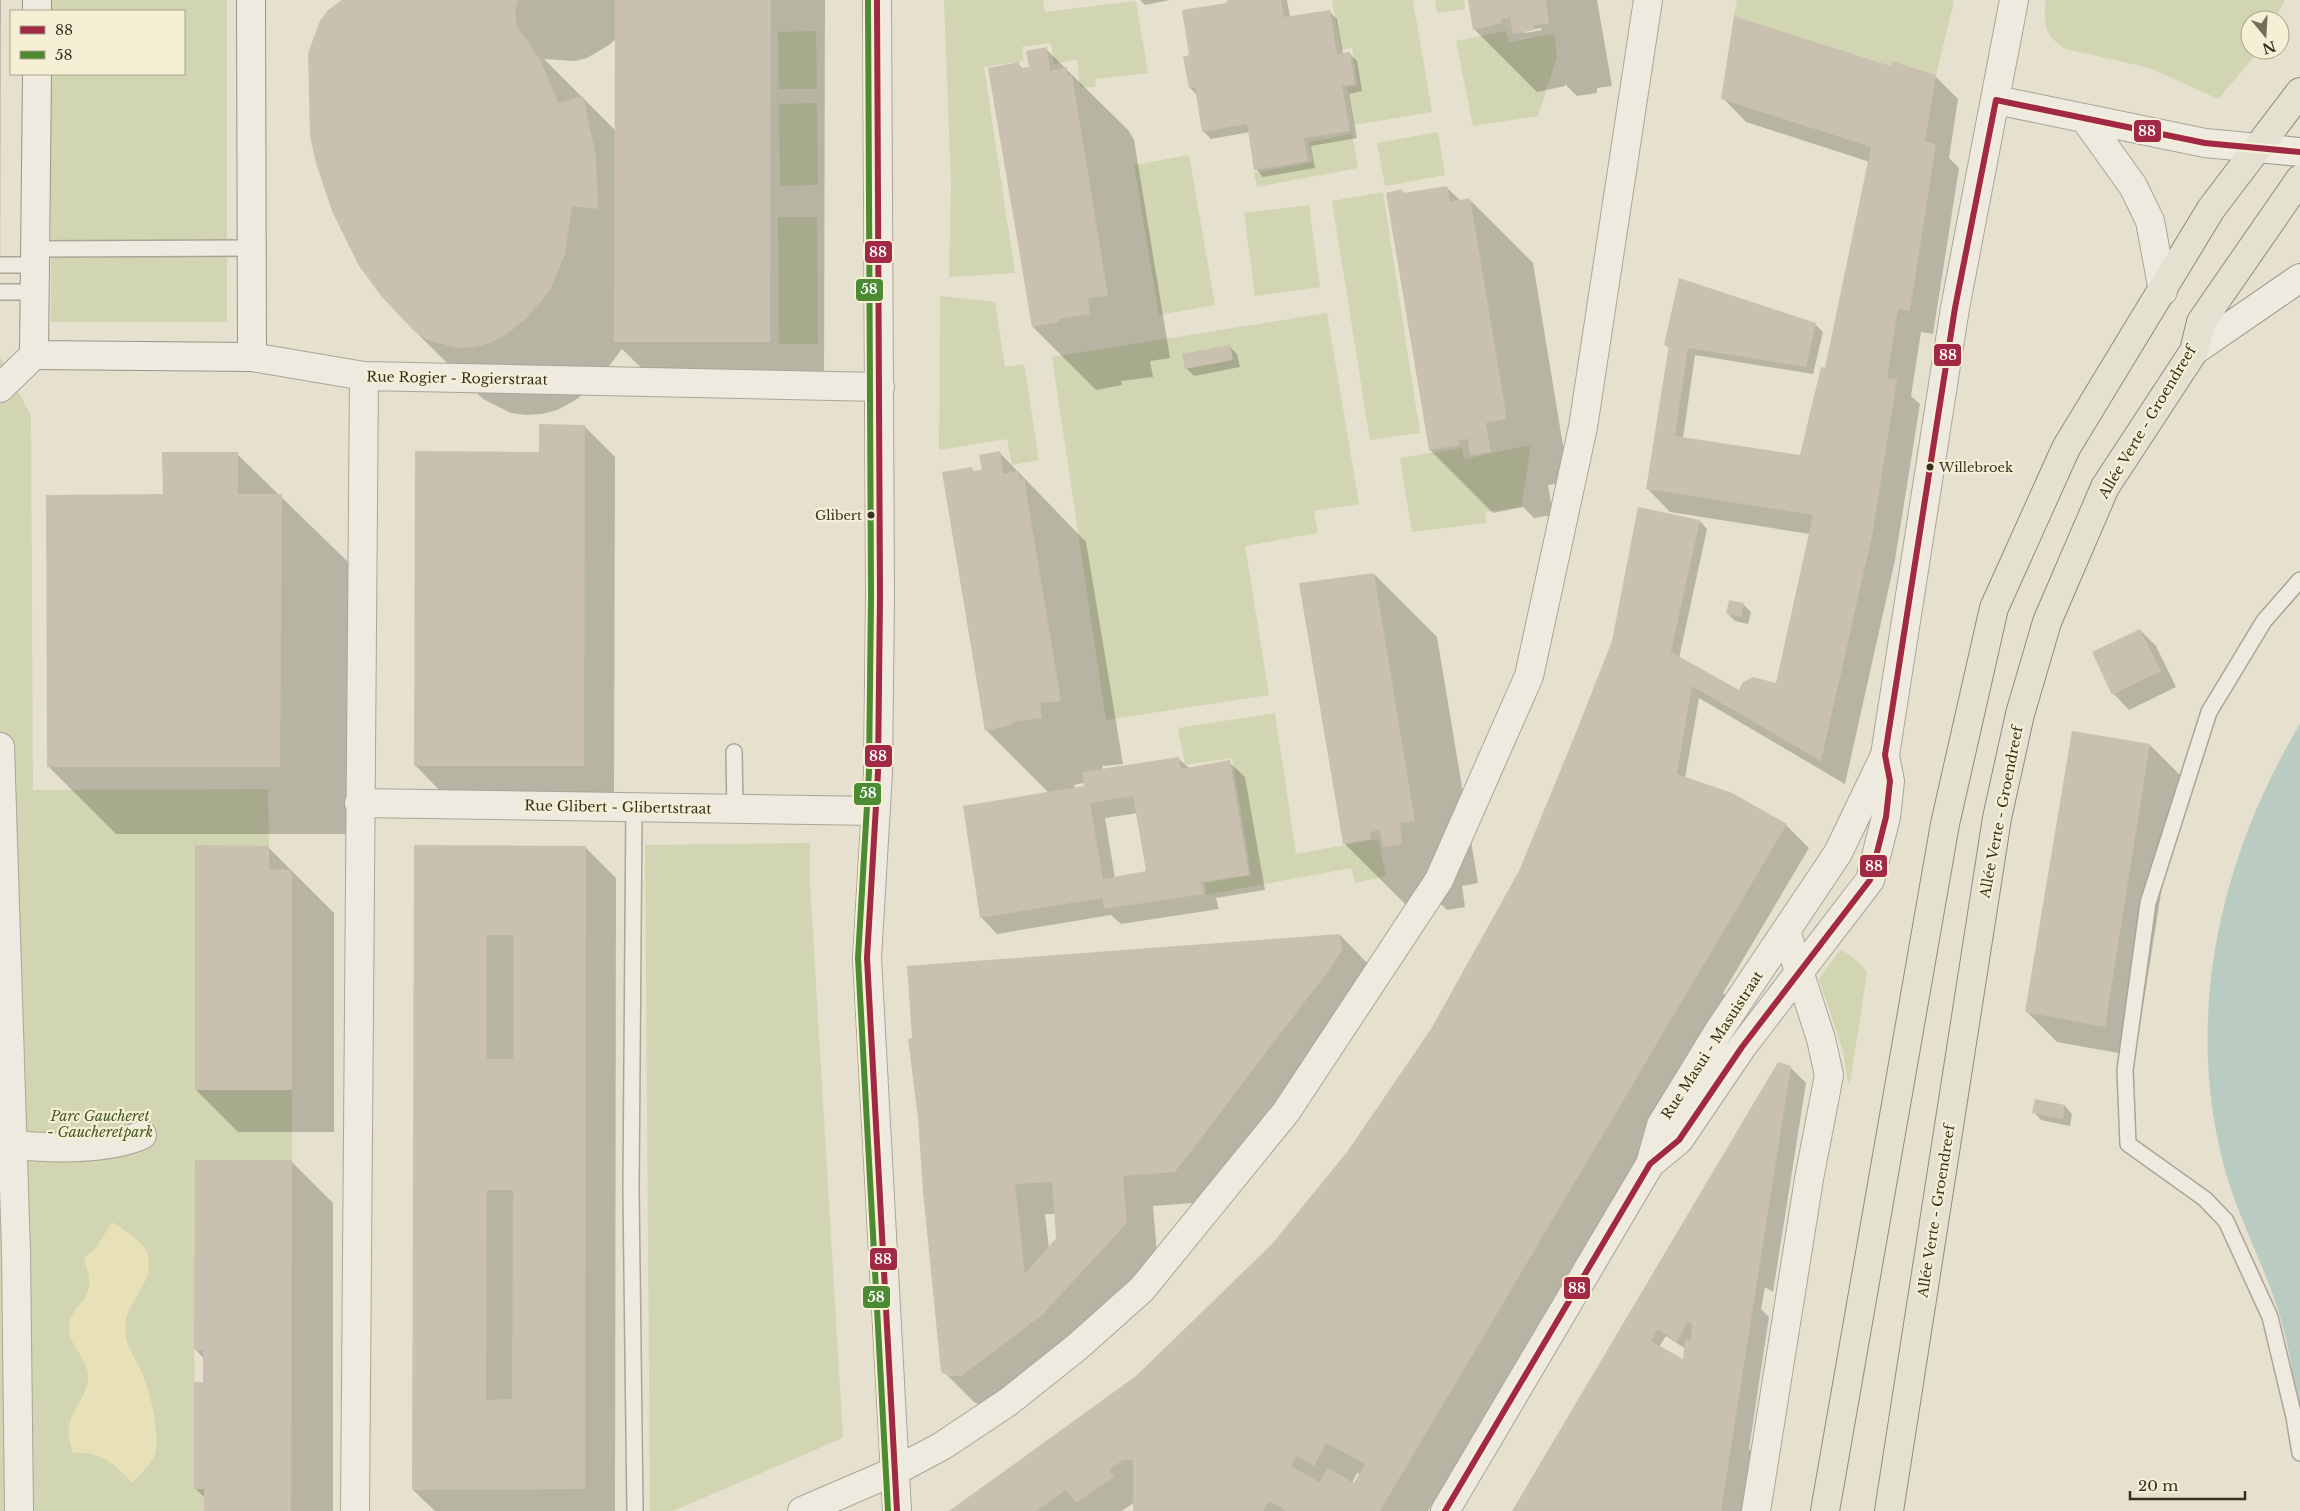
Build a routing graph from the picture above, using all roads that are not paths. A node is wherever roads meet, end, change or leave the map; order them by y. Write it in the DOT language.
graph roads {
  1 [pos="252,0"];
  2 [pos="876,0"];
  3 [pos="1648,0"];
  4 [pos="2014,0"];
  5 [pos="37,75"];
  6 [pos="2300,92"];
  7 [pos="1996,100"];
  8 [pos="2085,118"];
  9 [pos="2258,148"];
  10 [pos="2300,152"];
  11 [pos="2300,179"];
  12 [pos="252,248"];
  13 [pos="36,257"];
  14 [pos="0,265"];
  15 [pos="2300,278"];
  16 [pos="2163,291"];
  17 [pos="0,292"];
  18 [pos="35,292"];
  19 [pos="2194,351"];
  20 [pos="34,355"];
  21 [pos="252,357"];
  22 [pos="364,376"];
  23 [pos="880,387"];
  24 [pos="0,388"];
  25 [pos="2300,580"];
  26 [pos="0,747"];
  27 [pos="734,752"];
  28 [pos="1885,755"];
  29 [pos="360,803"];
  30 [pos="634,808"];
  31 [pos="735,809"];
  32 [pos="876,811"];
  33 [pos="1786,931"];
  34 [pos="1800,973"];
  35 [pos="142,1135"];
  36 [pos="7,1145"];
  37 [pos="1650,1164"];
  38 [pos="2300,1453"];
  39 [pos="895,1471"];
  40 [pos="12,1494"];
  41 [pos="355,1511"];
  42 [pos="635,1511"];
  43 [pos="802,1511"];
  44 [pos="897,1511"];
  45 [pos="1445,1511"];
  46 [pos="1756,1511"];
  47 [pos="1825,1511"];
  48 [pos="1889,1511"];
  1 -- 12 [label="street"];
  2 -- 23 [label="street"];
  3 -- 39 [label="street"];
  4 -- 7 [label="street"];
  5 -- 13 [label="street"];
  6 -- 9 [label="main road"];
  7 -- 8 [label="street"];
  7 -- 28 [label="street"];
  8 -- 9 [label="street"];
  8 -- 16 [label="street"];
  9 -- 10 [label="street"];
  9 -- 16 [label="main road"];
  11 -- 19 [label="main road, Allée Verte - Groendreef"];
  12 -- 13 [label="lane"];
  12 -- 21 [label="street"];
  13 -- 14 [label="lane"];
  13 -- 18 [label="street"];
  15 -- 19 [label="street"];
  16 -- 47 [label="main road"];
  17 -- 18 [label="lane"];
  18 -- 20 [label="street"];
  19 -- 48 [label="main road, Allée Verte - Groendreef"];
  20 -- 21 [label="street, Rue Rogier - Rogierstraat"];
  20 -- 24 [label="street"];
  21 -- 22 [label="street, Rue Rogier - Rogierstraat"];
  22 -- 23 [label="street, Rue Rogier - Rogierstraat"];
  22 -- 29 [label="street"];
  23 -- 32 [label="street"];
  25 -- 38 [label="lane"];
  26 -- 36 [label="street"];
  27 -- 31 [label="lane"];
  28 -- 33 [label="street"];
  28 -- 34 [label="street"];
  29 -- 30 [label="street, Rue Glibert - Glibertstraat"];
  29 -- 41 [label="street"];
  30 -- 31 [label="street, Rue Glibert - Glibertstraat"];
  30 -- 42 [label="lane"];
  31 -- 32 [label="street, Rue Glibert - Glibertstraat"];
  32 -- 39 [label="street"];
  33 -- 34 [label="street"];
  33 -- 37 [label="street, Rue Masui - Masuistraat"];
  34 -- 37 [label="street, Rue Masui - Masuistraat"];
  34 -- 46 [label="street"];
  35 -- 36 [label="street"];
  36 -- 40 [label="street"];
  37 -- 45 [label="street, Rue Masui - Masuistraat"];
  39 -- 43 [label="street"];
  39 -- 44 [label="street"];
}
